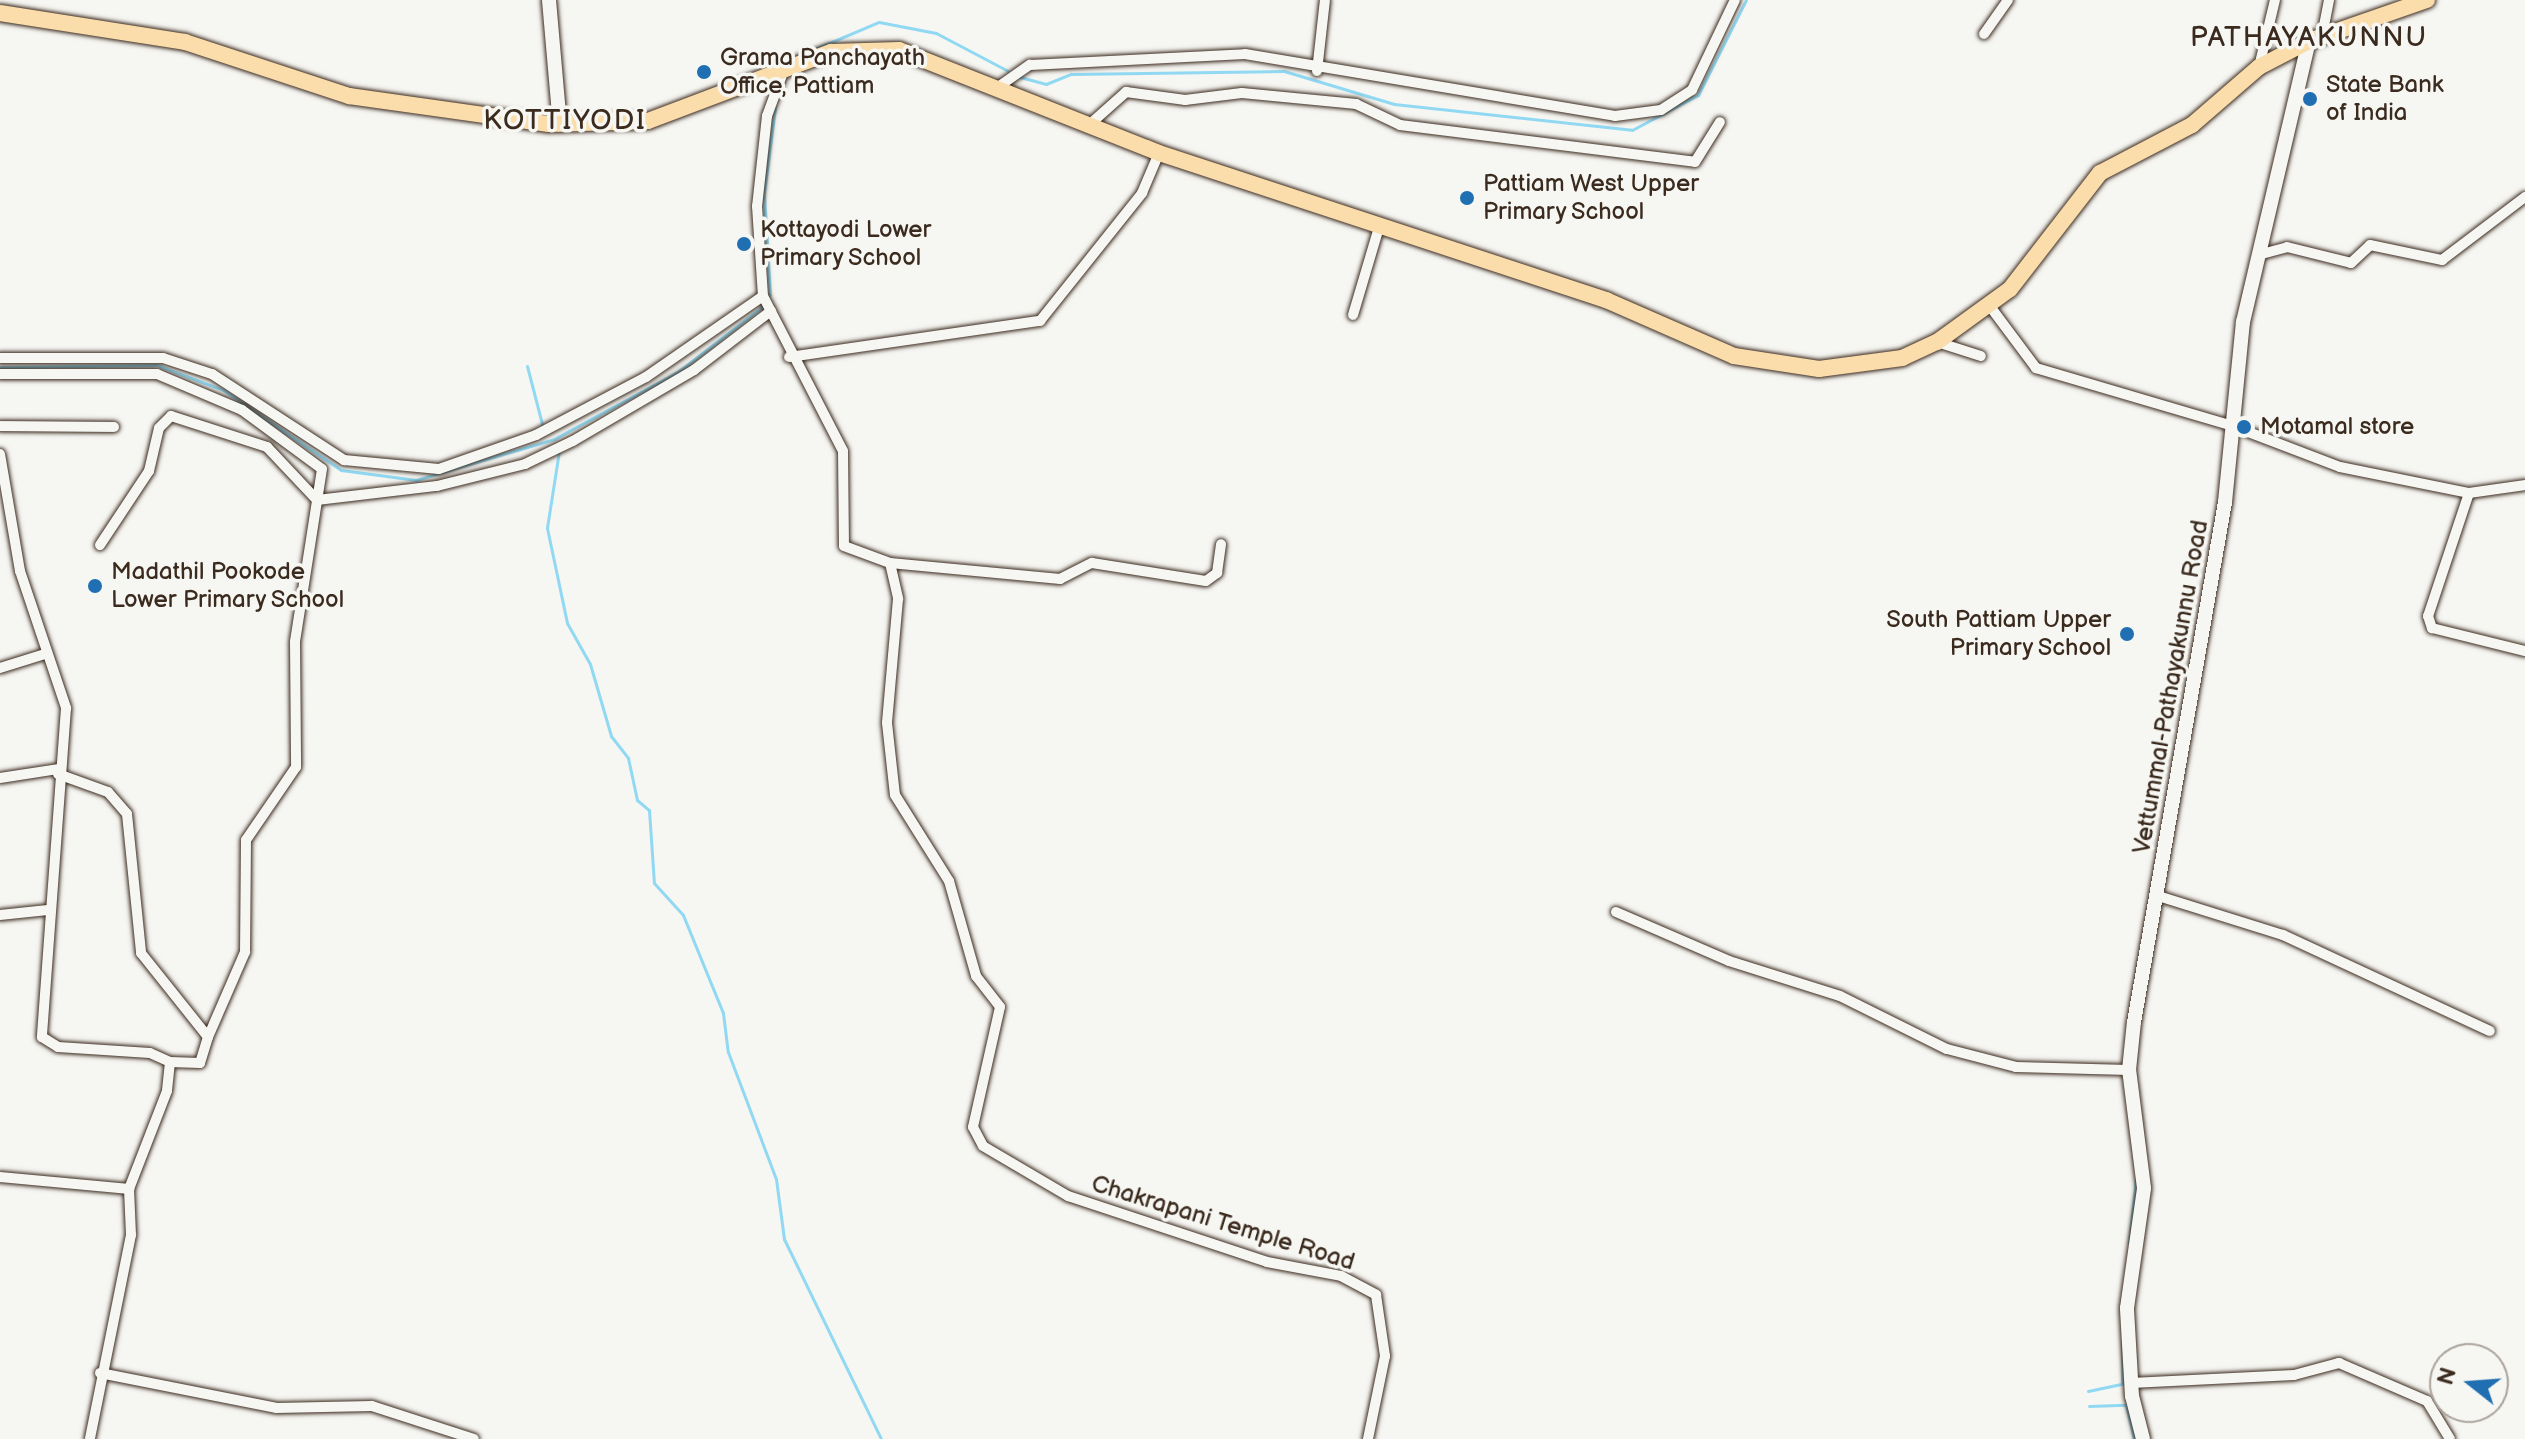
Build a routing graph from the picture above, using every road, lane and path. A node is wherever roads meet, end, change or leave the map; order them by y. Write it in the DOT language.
graph roads {
  1 [pos="549,0"];
  2 [pos="1325,0"];
  3 [pos="1735,0"];
  4 [pos="2008,0"];
  5 [pos="2275,0"];
  6 [pos="2329,0"];
  7 [pos="2427,0"];
  8 [pos="0,13"];
  9 [pos="1984,34"];
  10 [pos="2316,38"];
  11 [pos="2259,67"];
  12 [pos="1317,71"];
  13 [pos="782,75"];
  14 [pos="998,87"];
  15 [pos="1720,122"];
  16 [pos="560,125"];
  17 [pos="1089,125"];
  18 [pos="1159,153"];
  19 [pos="2525,197"];
  20 [pos="1380,224"];
  21 [pos="2258,255"];
  22 [pos="763,296"];
  23 [pos="1989,305"];
  24 [pos="771,311"];
  25 [pos="1353,315"];
  26 [pos="1937,342"];
  27 [pos="1981,356"];
  28 [pos="789,357"];
  29 [pos="0,358"];
  30 [pos="0,374"];
  31 [pos="2230,425"];
  32 [pos="0,426"];
  33 [pos="114,427"];
  34 [pos="0,454"];
  35 [pos="2525,485"];
  36 [pos="2469,493"];
  37 [pos="317,500"];
  38 [pos="1221,544"];
  39 [pos="100,545"];
  40 [pos="890,563"];
  41 [pos="2525,651"];
  42 [pos="45,654"];
  43 [pos="0,668"];
  44 [pos="58,772"];
  45 [pos="0,778"];
  46 [pos="2155,895"];
  47 [pos="48,910"];
  48 [pos="1616,912"];
  49 [pos="0,915"];
  50 [pos="2490,1031"];
  51 [pos="208,1037"];
  52 [pos="170,1062"];
  53 [pos="2129,1070"];
  54 [pos="0,1177"];
  55 [pos="129,1189"];
  56 [pos="100,1373"];
  57 [pos="2131,1383"];
  58 [pos="90,1439"];
  59 [pos="474,1439"];
  60 [pos="1368,1439"];
  61 [pos="2143,1439"];
  62 [pos="2450,1439"];
  1 -- 16 [label="main road"];
  2 -- 12 [label="street"];
  3 -- 12 [label="street"];
  4 -- 9 [label="street"];
  5 -- 11 [label="street"];
  6 -- 10 [label="street"];
  7 -- 10 [label="main road"];
  8 -- 16 [label="main road"];
  10 -- 11 [label="main road"];
  10 -- 21 [label="main road, Vettummal-Pathayakunnu Road"];
  11 -- 23 [label="main road"];
  12 -- 14 [label="street"];
  13 -- 14 [label="main road"];
  13 -- 16 [label="main road"];
  13 -- 22 [label="street"];
  14 -- 17 [label="main road"];
  15 -- 17 [label="street"];
  17 -- 18 [label="main road"];
  18 -- 20 [label="main road"];
  18 -- 28 [label="street"];
  19 -- 21 [label="street"];
  20 -- 25 [label="street"];
  20 -- 26 [label="main road"];
  21 -- 31 [label="main road, Vettummal-Pathayakunnu Road"];
  22 -- 24 [label="street"];
  22 -- 29 [label="street"];
  23 -- 26 [label="main road"];
  23 -- 31 [label="street"];
  24 -- 28 [label="street"];
  24 -- 37 [label="street"];
  26 -- 27 [label="street"];
  28 -- 40 [label="street"];
  30 -- 37 [label="street"];
  31 -- 36 [label="street"];
  31 -- 46 [label="main road, Vettummal-Pathayakunnu Road"];
  32 -- 33 [label="street"];
  34 -- 42 [label="street"];
  35 -- 36 [label="street"];
  36 -- 41 [label="street"];
  37 -- 39 [label="street"];
  37 -- 51 [label="street"];
  38 -- 40 [label="street"];
  40 -- 60 [label="street, Chakrapani Temple Road"];
  42 -- 43 [label="street"];
  42 -- 44 [label="street"];
  44 -- 45 [label="street"];
  44 -- 47 [label="street"];
  44 -- 51 [label="street"];
  46 -- 50 [label="street"];
  46 -- 53 [label="main road, Vettummal-Pathayakunnu Road"];
  47 -- 49 [label="street"];
  47 -- 52 [label="street"];
  48 -- 53 [label="street"];
  51 -- 52 [label="street"];
  52 -- 55 [label="street"];
  53 -- 57 [label="main road, Vettummal-Pathayakunnu Road"];
  54 -- 55 [label="street"];
  55 -- 56 [label="street"];
  56 -- 58 [label="street"];
  56 -- 59 [label="street"];
  57 -- 61 [label="main road, Vettummal-Pathayakunnu Road"];
  57 -- 62 [label="street"];
}
